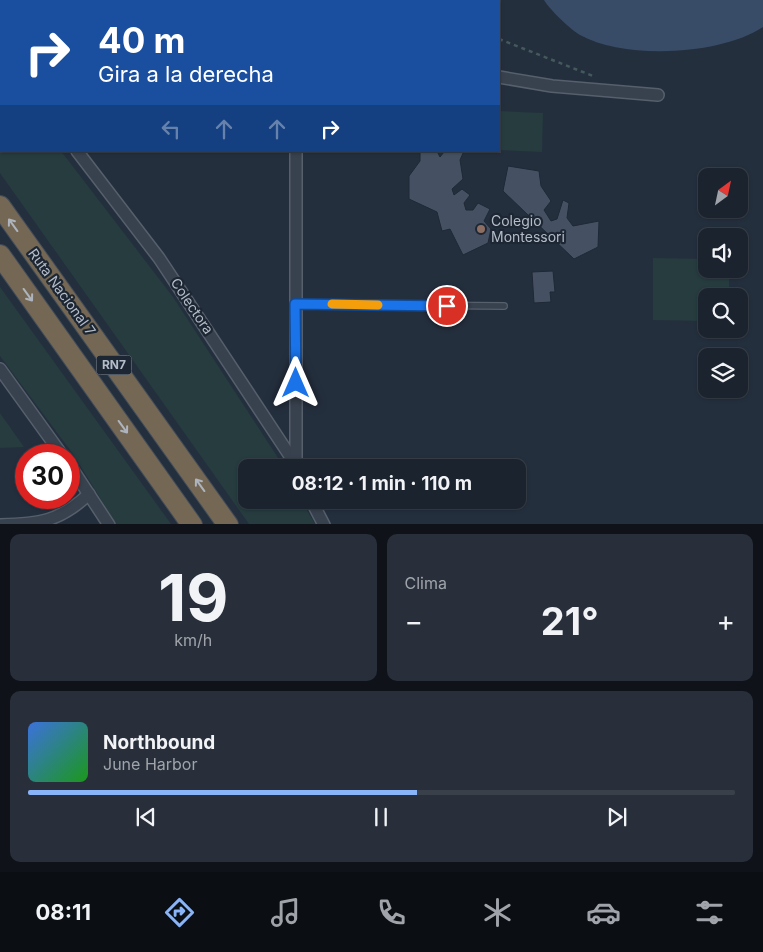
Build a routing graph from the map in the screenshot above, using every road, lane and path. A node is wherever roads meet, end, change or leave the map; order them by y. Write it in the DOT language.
graph roads {
  1 [pos="500,39"];
  2 [pos="500,77"];
  3 [pos="595,77"];
  4 [pos="658,95"];
  5 [pos="78,152"];
  6 [pos="296,152"];
  7 [pos="0,206"];
  8 [pos="0,255"];
  9 [pos="295,304"];
  10 [pos="504,306"];
  11 [pos="0,369"];
  12 [pos="54,444"];
  13 [pos="293,459"];
  14 [pos="297,459"];
  15 [pos="80,480"];
  16 [pos="89,494"];
  17 [pos="316,509"];
  18 [pos="0,524"];
  19 [pos="109,524"];
  20 [pos="192,524"];
  21 [pos="228,524"];
  22 [pos="324,524"];
  1 -- 3 [label="path"];
  2 -- 4 [label="street"];
  5 -- 13 [label="street, Colectora"];
  6 -- 9 [label="street"];
  21 -- 7 [label="highway, Ruta Nacional 7 / RN7, one-way"];
  8 -- 20 [label="highway, Ruta Nacional 7 / RN7, one-way"];
  9 -- 10 [label="lane"];
  9 -- 14 [label="street"];
  11 -- 12 [label="street"];
  15 -- 16 [label="street"];
  16 -- 18 [label="street"];
  16 -- 19 [label="street"];
  17 -- 22 [label="street"];
}
